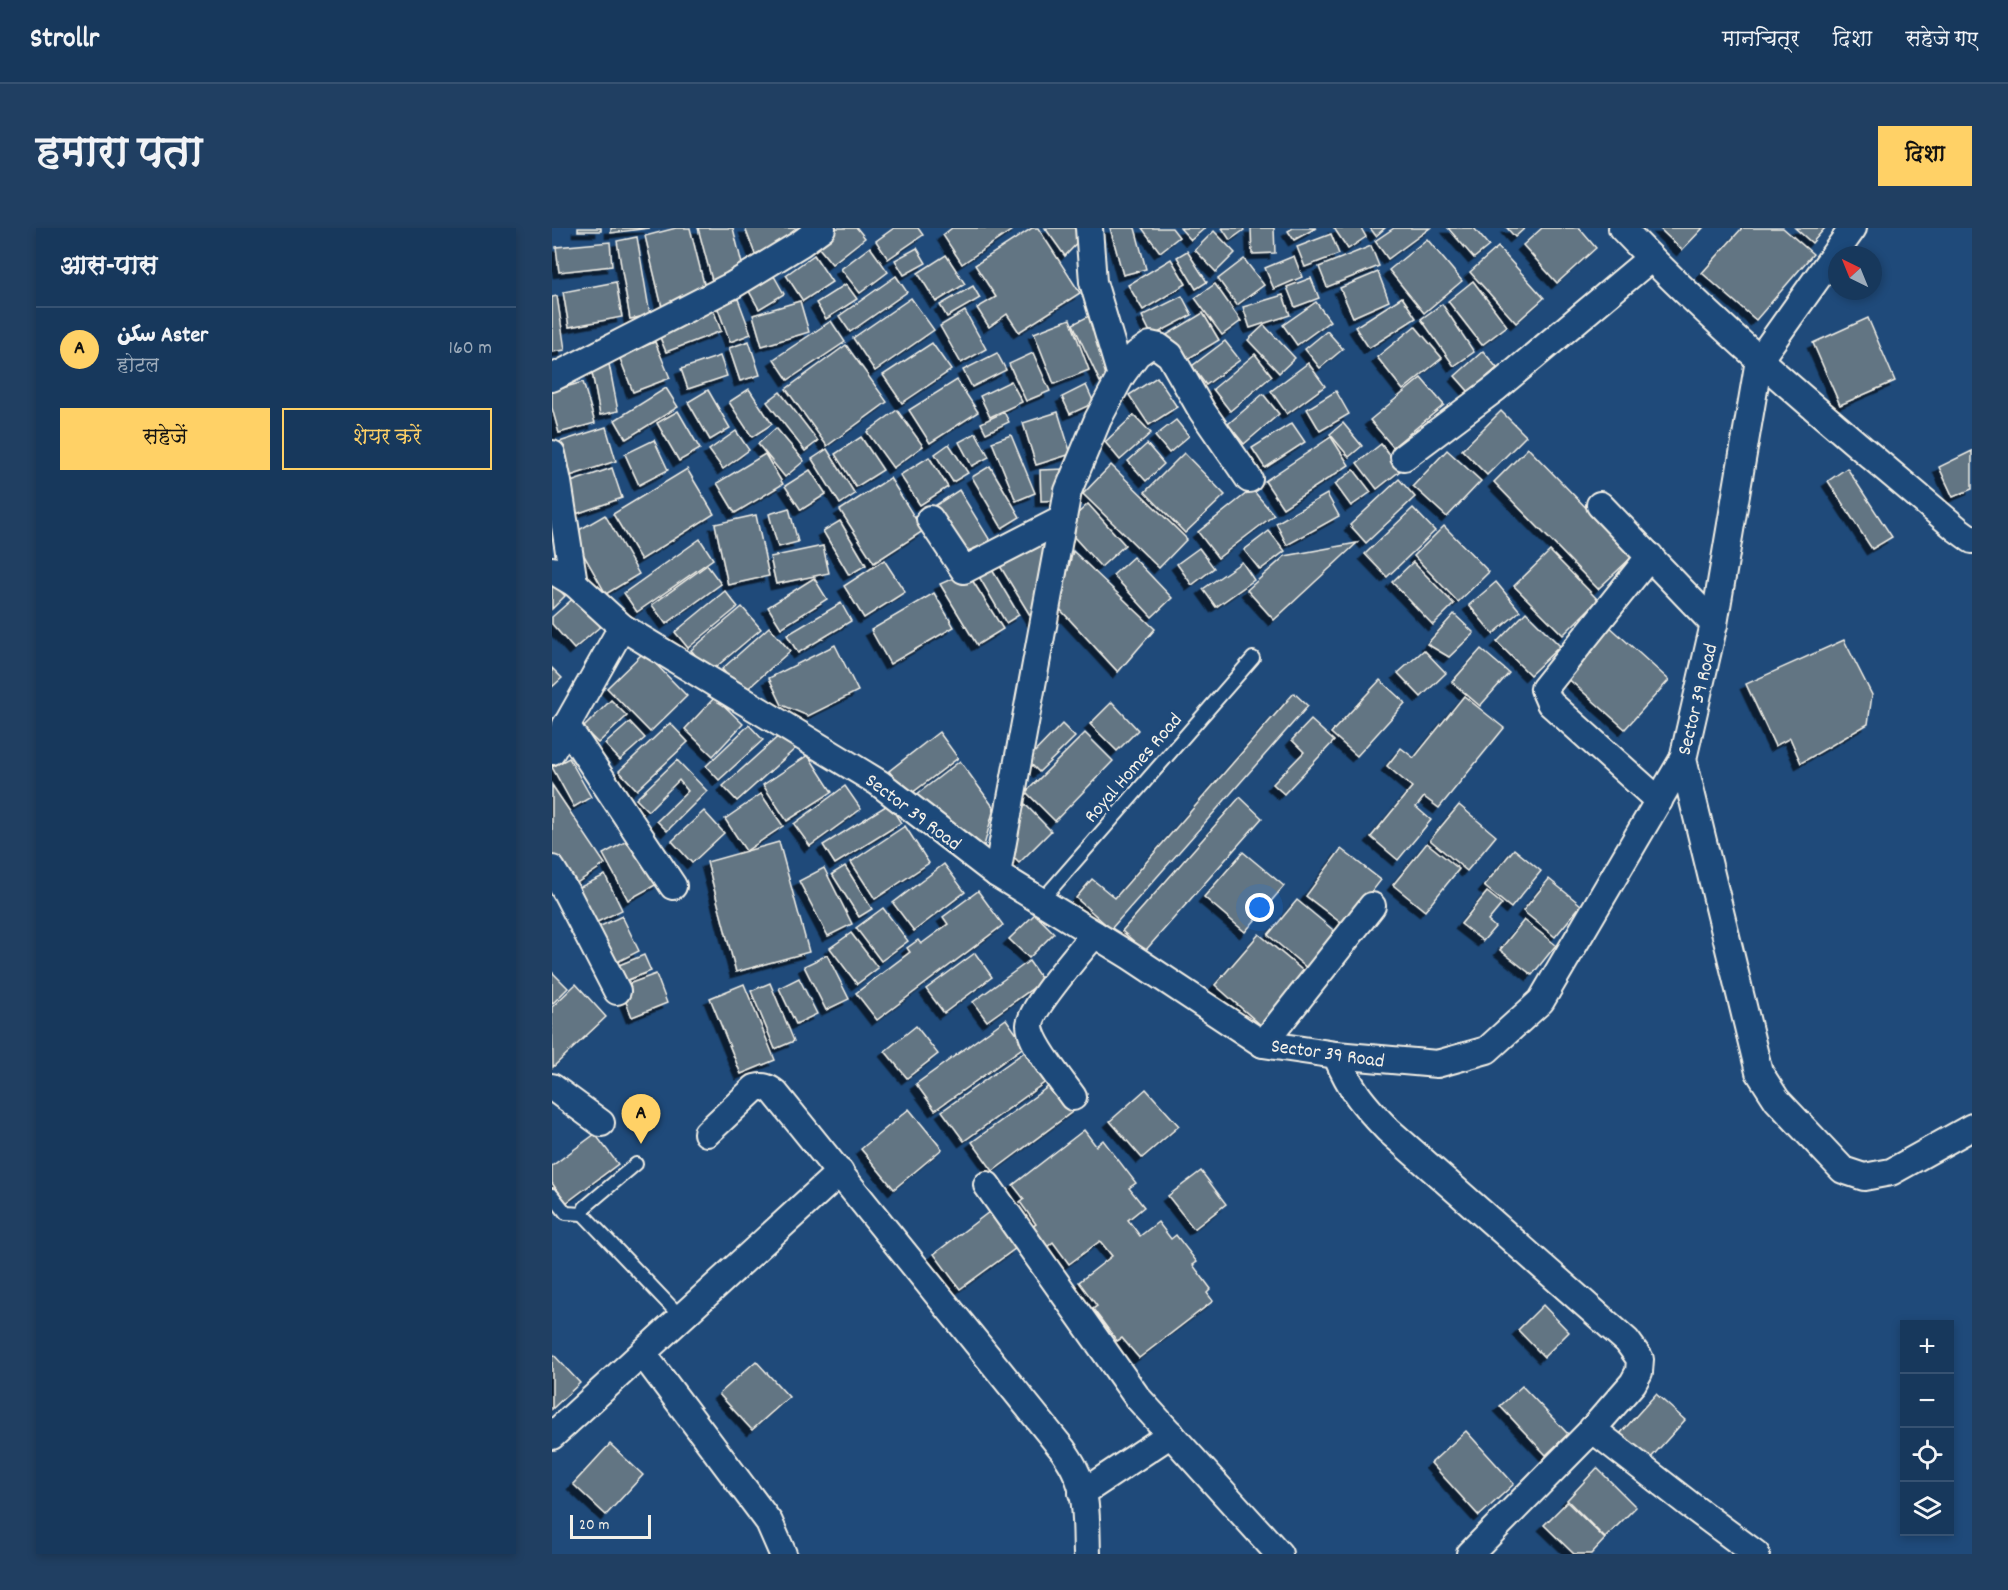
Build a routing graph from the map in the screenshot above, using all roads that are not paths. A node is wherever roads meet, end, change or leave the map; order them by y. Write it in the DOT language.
graph roads {
  1 [pos="822,228"];
  2 [pos="1089,228"];
  3 [pos="1622,228"];
  4 [pos="1853,228"];
  5 [pos="1651,258"];
  6 [pos="1759,360"];
  7 [pos="1121,376"];
  8 [pos="552,378"];
  9 [pos="552,454"];
  10 [pos="1404,457"];
  11 [pos="1249,479"];
  12 [pos="1600,505"];
  13 [pos="930,519"];
  14 [pos="1063,519"];
  15 [pos="1972,540"];
  16 [pos="1650,556"];
  17 [pos="552,570"];
  18 [pos="574,583"];
  19 [pos="1714,624"];
  20 [pos="622,627"];
  21 [pos="1253,658"];
  22 [pos="566,726"];
  23 [pos="552,751"];
  24 [pos="1683,759"];
  25 [pos="1659,801"];
  26 [pos="552,869"];
  27 [pos="997,874"];
  28 [pos="673,886"];
  29 [pos="1041,901"];
  30 [pos="1372,906"];
  31 [pos="1094,934"];
  32 [pos="617,991"];
  33 [pos="1263,1044"];
  34 [pos="1336,1055"];
  35 [pos="552,1087"];
  36 [pos="1073,1097"];
  37 [pos="601,1123"];
  38 [pos="1972,1127"];
  39 [pos="707,1133"];
  40 [pos="636,1164"];
  41 [pos="840,1172"];
  42 [pos="987,1185"];
  43 [pos="552,1196"];
  44 [pos="583,1214"];
  45 [pos="681,1317"];
  46 [pos="643,1354"];
  47 [pos="1592,1429"];
  48 [pos="1171,1434"];
  49 [pos="552,1436"];
  50 [pos="1082,1493"];
  51 [pos="783,1554"];
  52 [pos="1087,1554"];
  53 [pos="1279,1554"];
  54 [pos="1470,1554"];
  55 [pos="1756,1554"];
  1 -- 8 [label="street"];
  2 -- 7 [label="street"];
  3 -- 5 [label="street"];
  4 -- 6 [label="street"];
  5 -- 6 [label="street"];
  5 -- 10 [label="street"];
  6 -- 15 [label="street"];
  6 -- 19 [label="street, Sector 39 Road"];
  7 -- 11 [label="street"];
  7 -- 14 [label="street"];
  9 -- 18 [label="street"];
  12 -- 16 [label="street"];
  13 -- 14 [label="street"];
  14 -- 27 [label="street"];
  16 -- 19 [label="street"];
  16 -- 25 [label="street"];
  17 -- 18 [label="street, Sector 39 Road"];
  18 -- 20 [label="street, Sector 39 Road"];
  19 -- 24 [label="street, Sector 39 Road"];
  20 -- 22 [label="street"];
  20 -- 27 [label="street, Sector 39 Road"];
  21 -- 29 [label="lane, Royal Homes Road"];
  22 -- 23 [label="street"];
  22 -- 28 [label="street"];
  24 -- 25 [label="street, Sector 39 Road"];
  24 -- 38 [label="street"];
  25 -- 34 [label="street, Sector 39 Road"];
  26 -- 32 [label="street"];
  27 -- 29 [label="street, Sector 39 Road"];
  29 -- 31 [label="street, Sector 39 Road"];
  30 -- 33 [label="street"];
  31 -- 33 [label="street, Sector 39 Road"];
  31 -- 36 [label="street"];
  33 -- 34 [label="street, Sector 39 Road"];
  34 -- 47 [label="street"];
  35 -- 37 [label="street"];
  39 -- 41 [label="street"];
  40 -- 44 [label="lane"];
  41 -- 45 [label="street"];
  41 -- 50 [label="street"];
  42 -- 48 [label="street"];
  43 -- 44 [label="lane"];
  44 -- 45 [label="lane"];
  45 -- 46 [label="street"];
  46 -- 49 [label="street"];
  46 -- 51 [label="street"];
  47 -- 54 [label="street"];
  47 -- 55 [label="street"];
  48 -- 50 [label="street"];
  48 -- 53 [label="street"];
  50 -- 52 [label="street"];
}
